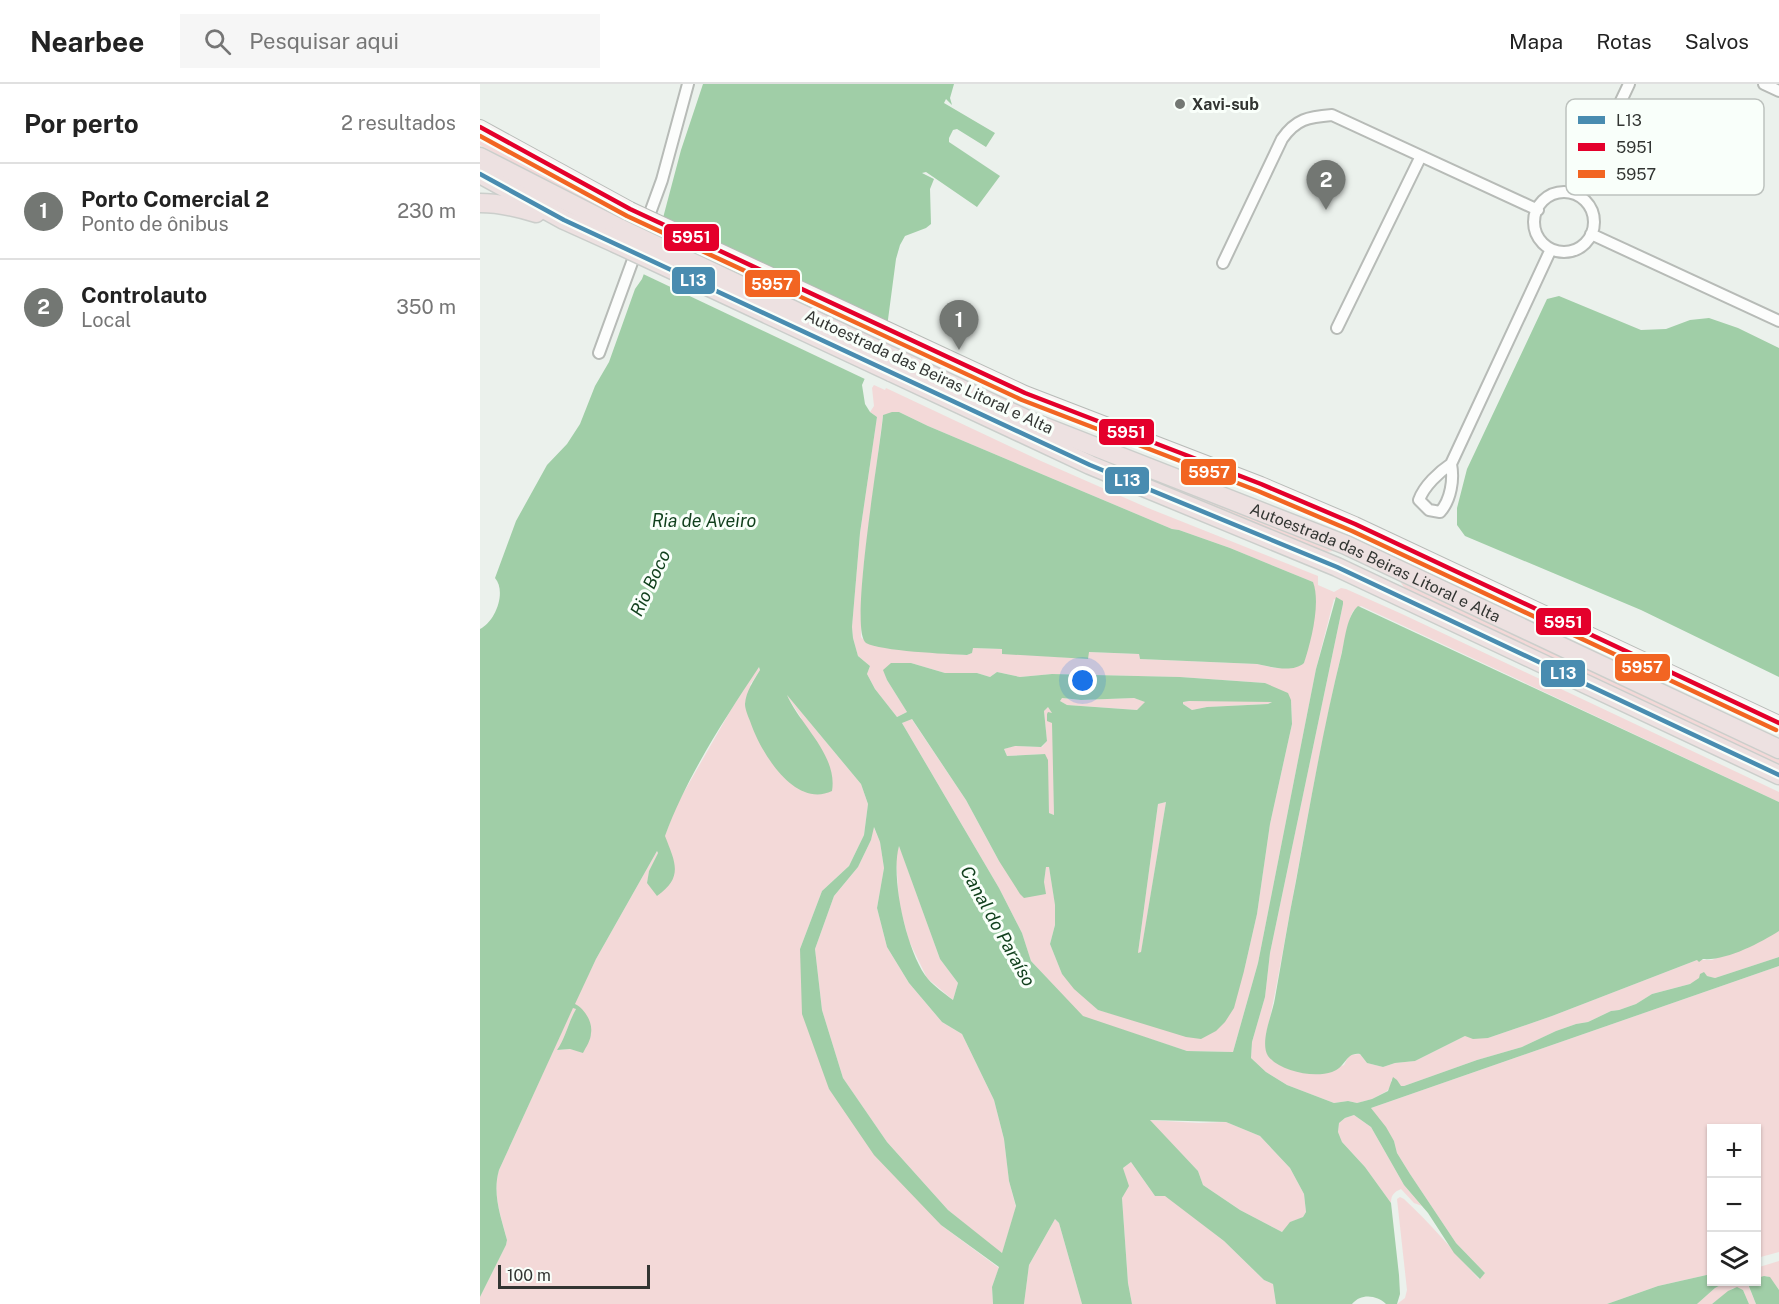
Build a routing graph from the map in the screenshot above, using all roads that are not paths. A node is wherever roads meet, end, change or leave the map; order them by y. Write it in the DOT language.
graph roads {
  1 [pos="688,84"];
  2 [pos="1629,84"];
  3 [pos="1764,84"];
  4 [pos="1779,91"];
  5 [pos="1622,99"];
  6 [pos="480,127"];
  7 [pos="1421,156"];
  8 [pos="480,157"];
  9 [pos="480,174"];
  10 [pos="1566,192"];
  11 [pos="1578,195"];
  12 [pos="480,203"];
  13 [pos="1538,210"];
  14 [pos="564,220"];
  15 [pos="1591,234"];
  16 [pos="618,236"];
  17 [pos="1551,249"];
  18 [pos="1223,263"];
  19 [pos="1779,321"];
  20 [pos="1337,328"];
  21 [pos="599,353"];
  22 [pos="894,366"];
  23 [pos="1451,464"];
  24 [pos="1779,723"];
  25 [pos="1779,749"];
  26 [pos="1779,775"];
  1 -- 21 [label="street"];
  2 -- 5 [label="street"];
  3 -- 4 [label="street"];
  6 -- 24 [label="street, bridge"];
  7 -- 13 [label="street"];
  7 -- 18 [label="street"];
  7 -- 20 [label="street"];
  8 -- 16 [label="highway, Autoestrada das Beiras Litoral e Alta"];
  9 -- 14 [label="highway, Autoestrada das Beiras Litoral e Alta"];
  10 -- 13 [label="street"];
  11 -- 15 [label="street"];
  12 -- 14 [label="highway"];
  13 -- 17 [label="street"];
  14 -- 16 [label="highway, Autoestrada das Beiras Litoral e Alta"];
  15 -- 17 [label="street"];
  15 -- 19 [label="street"];
  16 -- 22 [label="highway, Autoestrada das Beiras Litoral e Alta, bridge"];
  17 -- 23 [label="street"];
  22 -- 25 [label="highway, Autoestrada das Beiras Litoral e Alta"];
  22 -- 26 [label="highway, Autoestrada das Beiras Litoral e Alta"];
}
